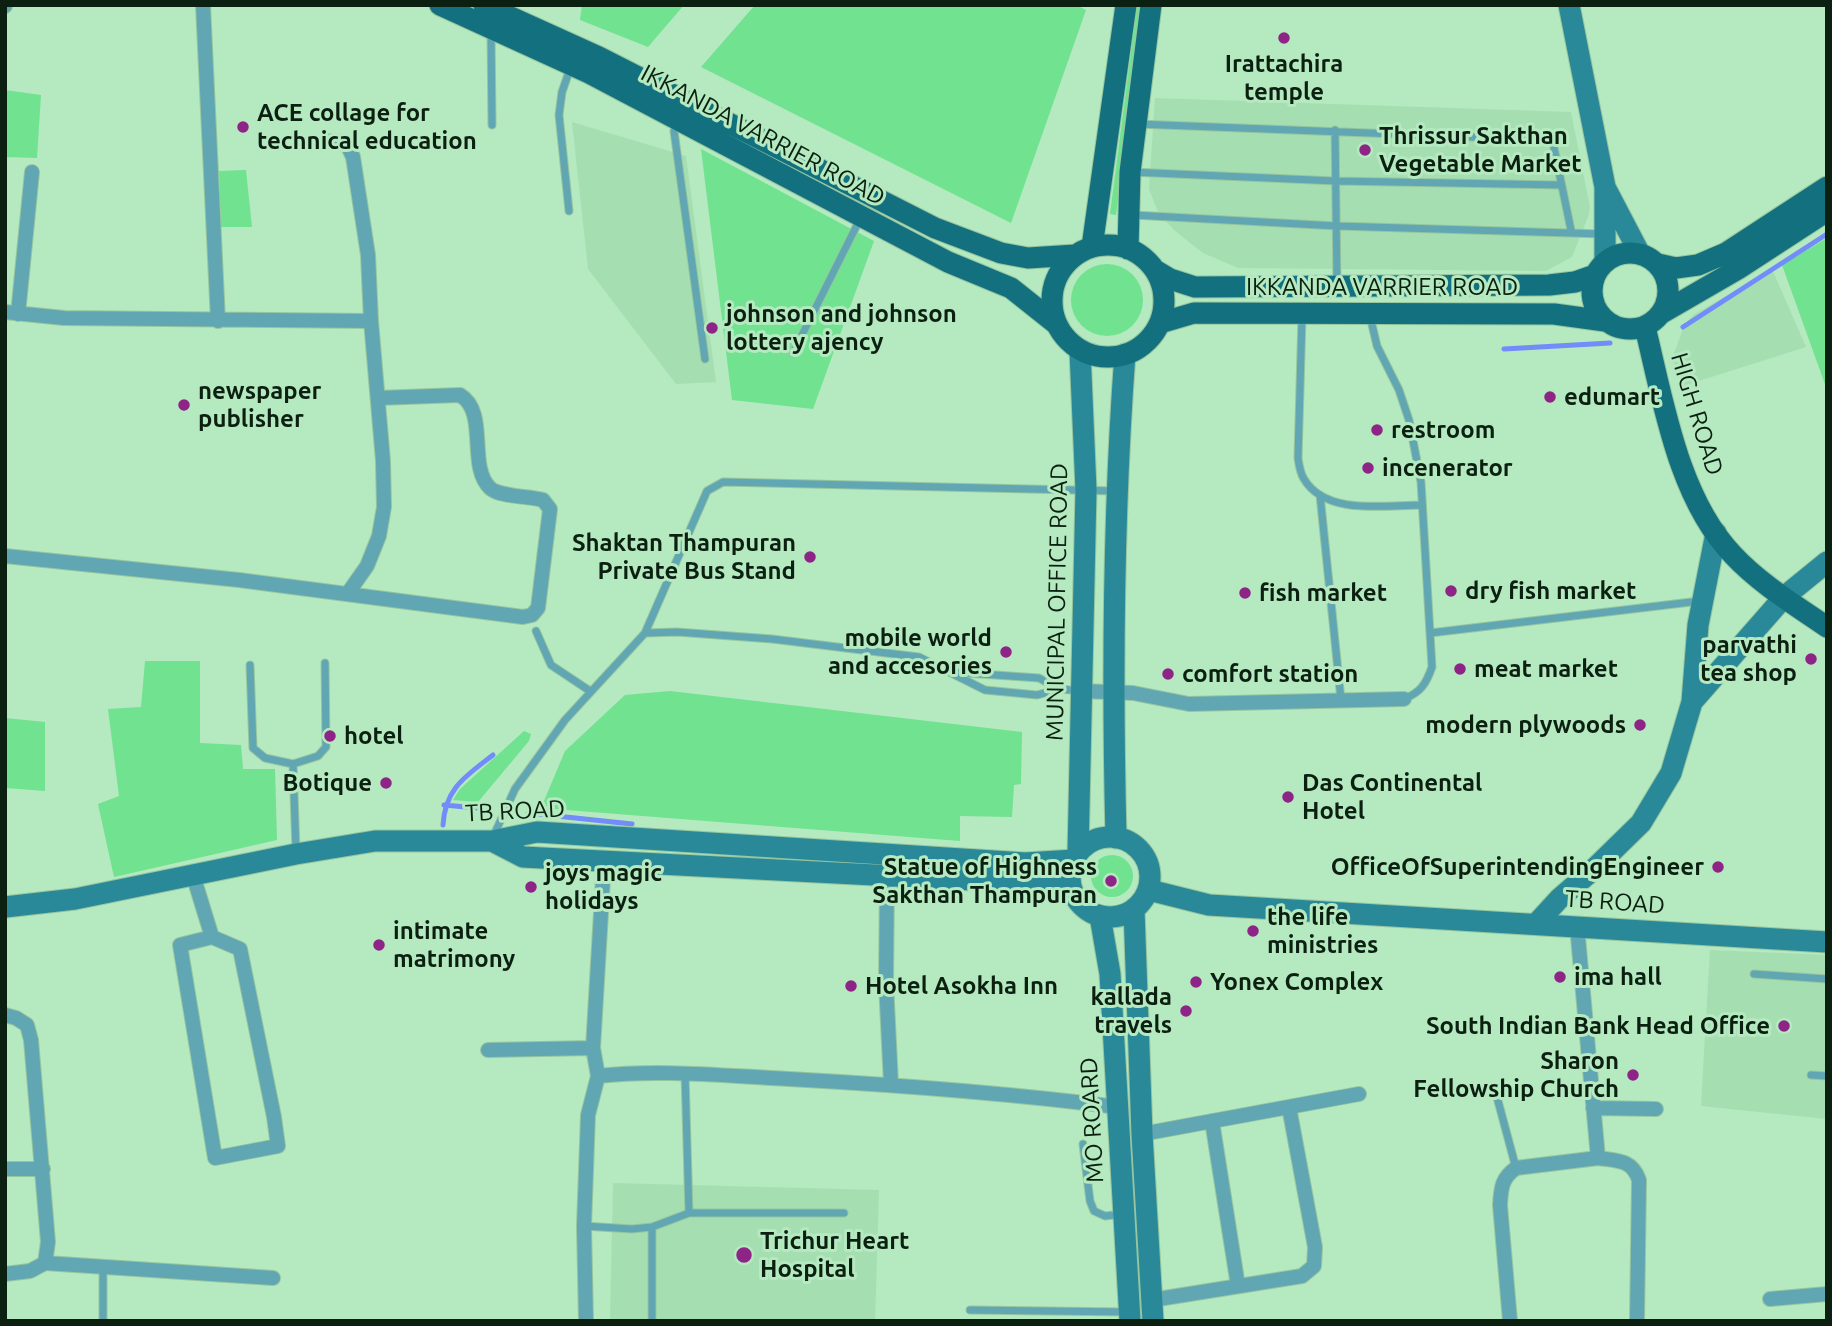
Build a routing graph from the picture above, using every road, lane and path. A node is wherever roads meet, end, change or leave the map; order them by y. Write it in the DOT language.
graph roads {
  1 [pos="203,5"];
  2 [pos="440,5"];
  3 [pos="484,5"];
  4 [pos="1126,5"];
  5 [pos="1151,5"];
  6 [pos="1569,5"];
  7 [pos="491,28"];
  8 [pos="571,65"];
  9 [pos="1136,124"];
  10 [pos="492,125"];
  11 [pos="1335,130"];
  12 [pos="674,131"];
  13 [pos="325,141"];
  14 [pos="32,172"];
  15 [pos="1130,172"];
  16 [pos="1336,181"];
  17 [pos="1561,185"];
  18 [pos="1605,187"];
  19 [pos="1827,187"];
  20 [pos="569,211"];
  21 [pos="1827,211"];
  22 [pos="1128,215"];
  23 [pos="861,216"];
  24 [pos="1337,226"];
  25 [pos="1569,232"];
  26 [pos="1604,234"];
  27 [pos="1128,248"];
  28 [pos="1083,251"];
  29 [pos="1649,259"];
  30 [pos="1600,268"];
  31 [pos="1155,270"];
  32 [pos="1337,286"];
  33 [pos="12,313"];
  34 [pos="1302,313"];
  35 [pos="1370,313"];
  36 [pos="1662,313"];
  37 [pos="218,321"];
  38 [pos="371,321"];
  39 [pos="1605,321"];
  40 [pos="1055,323"];
  41 [pos="1160,323"];
  42 [pos="1645,327"];
  43 [pos="1080,351"];
  44 [pos="793,353"];
  45 [pos="1125,354"];
  46 [pos="705,359"];
  47 [pos="378,398"];
  48 [pos="1086,490"];
  49 [pos="1117,491"];
  50 [pos="1320,495"];
  51 [pos="1422,505"];
  52 [pos="1716,533"];
  53 [pos="5,556"];
  54 [pos="1827,562"];
  55 [pos="348,593"];
  56 [pos="1784,597"];
  57 [pos="1701,601"];
  58 [pos="1827,627"];
  59 [pos="536,631"];
  60 [pos="645,633"];
  61 [pos="1430,633"];
  62 [pos="325,663"];
  63 [pos="250,665"];
  64 [pos="948,672"];
  65 [pos="1070,690"];
  66 [pos="590,691"];
  67 [pos="1114,693"];
  68 [pos="1404,699"];
  69 [pos="1341,701"];
  70 [pos="1692,702"];
  71 [pos="293,764"];
  72 [pos="1116,838"];
  73 [pos="492,841"];
  74 [pos="296,854"];
  75 [pos="1075,857"];
  76 [pos="604,862"];
  77 [pos="193,875"];
  78 [pos="887,877"];
  79 [pos="1070,885"];
  80 [pos="1149,890"];
  81 [pos="5,907"];
  82 [pos="1134,910"];
  83 [pos="1100,916"];
  84 [pos="1537,923"];
  85 [pos="1577,926"];
  86 [pos="212,937"];
  87 [pos="1827,942"];
  88 [pos="1754,974"];
  89 [pos="1827,979"];
  90 [pos="5,1015"];
  91 [pos="593,1048"];
  92 [pos="488,1050"];
  93 [pos="685,1073"];
  94 [pos="1811,1075"];
  95 [pos="598,1076"];
  96 [pos="1827,1076"];
  97 [pos="891,1084"];
  98 [pos="1494,1086"];
  99 [pos="1359,1094"];
  100 [pos="1117,1107"];
  101 [pos="1289,1107"];
  102 [pos="1593,1108"];
  103 [pos="1656,1110"];
  104 [pos="1212,1121"];
  105 [pos="1142,1135"];
  106 [pos="1083,1144"];
  107 [pos="1598,1158"];
  108 [pos="1516,1168"];
  109 [pos="5,1169"];
  110 [pos="43,1169"];
  111 [pos="689,1213"];
  112 [pos="844,1213"];
  113 [pos="1123,1214"];
  114 [pos="584,1226"];
  115 [pos="652,1227"];
  116 [pos="46,1263"];
  117 [pos="103,1266"];
  118 [pos="5,1274"];
  119 [pos="273,1278"];
  120 [pos="1238,1286"];
  121 [pos="1827,1294"];
  122 [pos="1770,1298"];
  123 [pos="970,1310"];
  124 [pos="1153,1310"];
  125 [pos="1130,1316"];
  126 [pos="103,1321"];
  127 [pos="586,1321"];
  128 [pos="652,1321"];
  129 [pos="1510,1321"];
  130 [pos="1637,1321"];
  1 -- 37 [label="street"];
  2 -- 7 [label="main road, IKKANDA VARRIER ROAD"];
  3 -- 28 [label="main road, IKKANDA VARRIER ROAD"];
  4 -- 28 [label="main road"];
  5 -- 9 [label="main road"];
  6 -- 18 [label="main road"];
  7 -- 8 [label="main road, IKKANDA VARRIER ROAD"];
  7 -- 10 [label="lane"];
  8 -- 20 [label="lane"];
  8 -- 23 [label="main road, IKKANDA VARRIER ROAD"];
  9 -- 11 [label="lane"];
  9 -- 15 [label="main road"];
  11 -- 16 [label="lane"];
  11 -- 17 [label="lane"];
  12 -- 46 [label="lane"];
  13 -- 38 [label="street"];
  14 -- 33 [label="street"];
  15 -- 16 [label="lane"];
  15 -- 22 [label="main road"];
  16 -- 17 [label="lane"];
  16 -- 24 [label="lane"];
  17 -- 25 [label="lane"];
  18 -- 26 [label="main road"];
  18 -- 29 [label="main road"];
  19 -- 29 [label="main road"];
  21 -- 36 [label="main road"];
  22 -- 24 [label="lane"];
  22 -- 27 [label="main road"];
  23 -- 40 [label="main road, IKKANDA VARRIER ROAD"];
  23 -- 44 [label="lane"];
  24 -- 25 [label="lane"];
  24 -- 32 [label="lane"];
  25 -- 26 [label="lane"];
  26 -- 30 [label="main road"];
  27 -- 28 [label="main road"];
  27 -- 31 [label="main road"];
  28 -- 40 [label="main road"];
  29 -- 30 [label="main road"];
  29 -- 36 [label="main road"];
  30 -- 32 [label="main road, IKKANDA VARRIER ROAD"];
  30 -- 39 [label="main road"];
  31 -- 32 [label="main road, IKKANDA VARRIER ROAD"];
  31 -- 41 [label="main road"];
  33 -- 37 [label="street"];
  34 -- 35 [label="main road, IKKANDA VARRIER ROAD"];
  34 -- 41 [label="main road, IKKANDA VARRIER ROAD"];
  34 -- 50 [label="lane"];
  35 -- 39 [label="main road, IKKANDA VARRIER ROAD"];
  35 -- 51 [label="lane"];
  36 -- 42 [label="main road"];
  37 -- 38 [label="street"];
  38 -- 47 [label="street"];
  39 -- 42 [label="main road"];
  40 -- 43 [label="main road"];
  41 -- 45 [label="main road"];
  42 -- 52 [label="main road, HIGH ROAD"];
  43 -- 45 [label="main road"];
  43 -- 48 [label="main road, MUNICIPAL OFFICE ROAD"];
  45 -- 49 [label="main road"];
  47 -- 55 [label="street"];
  47 -- 55 [label="street"];
  48 -- 49 [label="lane"];
  48 -- 60 [label="lane"];
  48 -- 65 [label="main road, MUNICIPAL OFFICE ROAD"];
  49 -- 67 [label="main road"];
  50 -- 51 [label="lane"];
  50 -- 69 [label="lane"];
  51 -- 61 [label="lane"];
  52 -- 56 [label="main road, HIGH ROAD"];
  52 -- 57 [label="main road"];
  53 -- 55 [label="street"];
  54 -- 56 [label="main road"];
  56 -- 58 [label="main road, HIGH ROAD"];
  56 -- 70 [label="main road"];
  57 -- 61 [label="lane"];
  57 -- 70 [label="main road"];
  59 -- 66 [label="lane"];
  60 -- 64 [label="lane"];
  60 -- 66 [label="lane"];
  61 -- 68 [label="lane"];
  62 -- 71 [label="lane"];
  63 -- 71 [label="lane"];
  64 -- 65 [label="lane"];
  64 -- 65 [label="lane"];
  65 -- 67 [label="street"];
  65 -- 75 [label="main road, MUNICIPAL OFFICE ROAD"];
  66 -- 73 [label="lane"];
  67 -- 69 [label="street"];
  67 -- 72 [label="main road"];
  68 -- 69 [label="street"];
  70 -- 84 [label="main road"];
  71 -- 74 [label="lane"];
  72 -- 75 [label="main road"];
  72 -- 80 [label="main road"];
  73 -- 74 [label="main road, TB ROAD"];
  73 -- 75 [label="main road, TB ROAD"];
  73 -- 76 [label="main road"];
  74 -- 77 [label="main road, TB ROAD"];
  75 -- 79 [label="main road"];
  76 -- 78 [label="main road"];
  76 -- 91 [label="street"];
  77 -- 81 [label="main road, TB ROAD"];
  77 -- 86 [label="street"];
  78 -- 79 [label="main road"];
  78 -- 97 [label="street"];
  79 -- 83 [label="main road"];
  80 -- 82 [label="main road"];
  80 -- 84 [label="main road, TB ROAD"];
  82 -- 83 [label="main road"];
  82 -- 105 [label="main road"];
  83 -- 100 [label="main road, MO ROARD"];
  84 -- 85 [label="main road, TB ROAD"];
  85 -- 87 [label="main road, TB ROAD"];
  85 -- 102 [label="street"];
  86 -- 86 [label="street"];
  88 -- 89 [label="lane"];
  90 -- 110 [label="street"];
  91 -- 92 [label="street"];
  91 -- 95 [label="street"];
  93 -- 95 [label="street"];
  93 -- 97 [label="street"];
  93 -- 111 [label="lane"];
  94 -- 96 [label="lane"];
  95 -- 114 [label="street"];
  97 -- 100 [label="street"];
  98 -- 108 [label="lane"];
  99 -- 101 [label="street"];
  100 -- 113 [label="main road, MO ROARD"];
  101 -- 104 [label="street"];
  101 -- 120 [label="street"];
  102 -- 103 [label="street"];
  102 -- 107 [label="street"];
  104 -- 105 [label="street"];
  104 -- 120 [label="street"];
  105 -- 124 [label="main road"];
  106 -- 113 [label="lane"];
  107 -- 108 [label="street"];
  107 -- 130 [label="street"];
  108 -- 129 [label="street"];
  109 -- 110 [label="street"];
  110 -- 116 [label="street"];
  111 -- 112 [label="lane"];
  111 -- 115 [label="lane"];
  113 -- 125 [label="main road, MO ROARD"];
  114 -- 115 [label="lane"];
  114 -- 127 [label="street"];
  115 -- 128 [label="lane"];
  116 -- 117 [label="street"];
  116 -- 118 [label="street"];
  117 -- 119 [label="street"];
  117 -- 126 [label="lane"];
  120 -- 124 [label="street"];
  121 -- 122 [label="street"];
  123 -- 125 [label="lane"];
}
